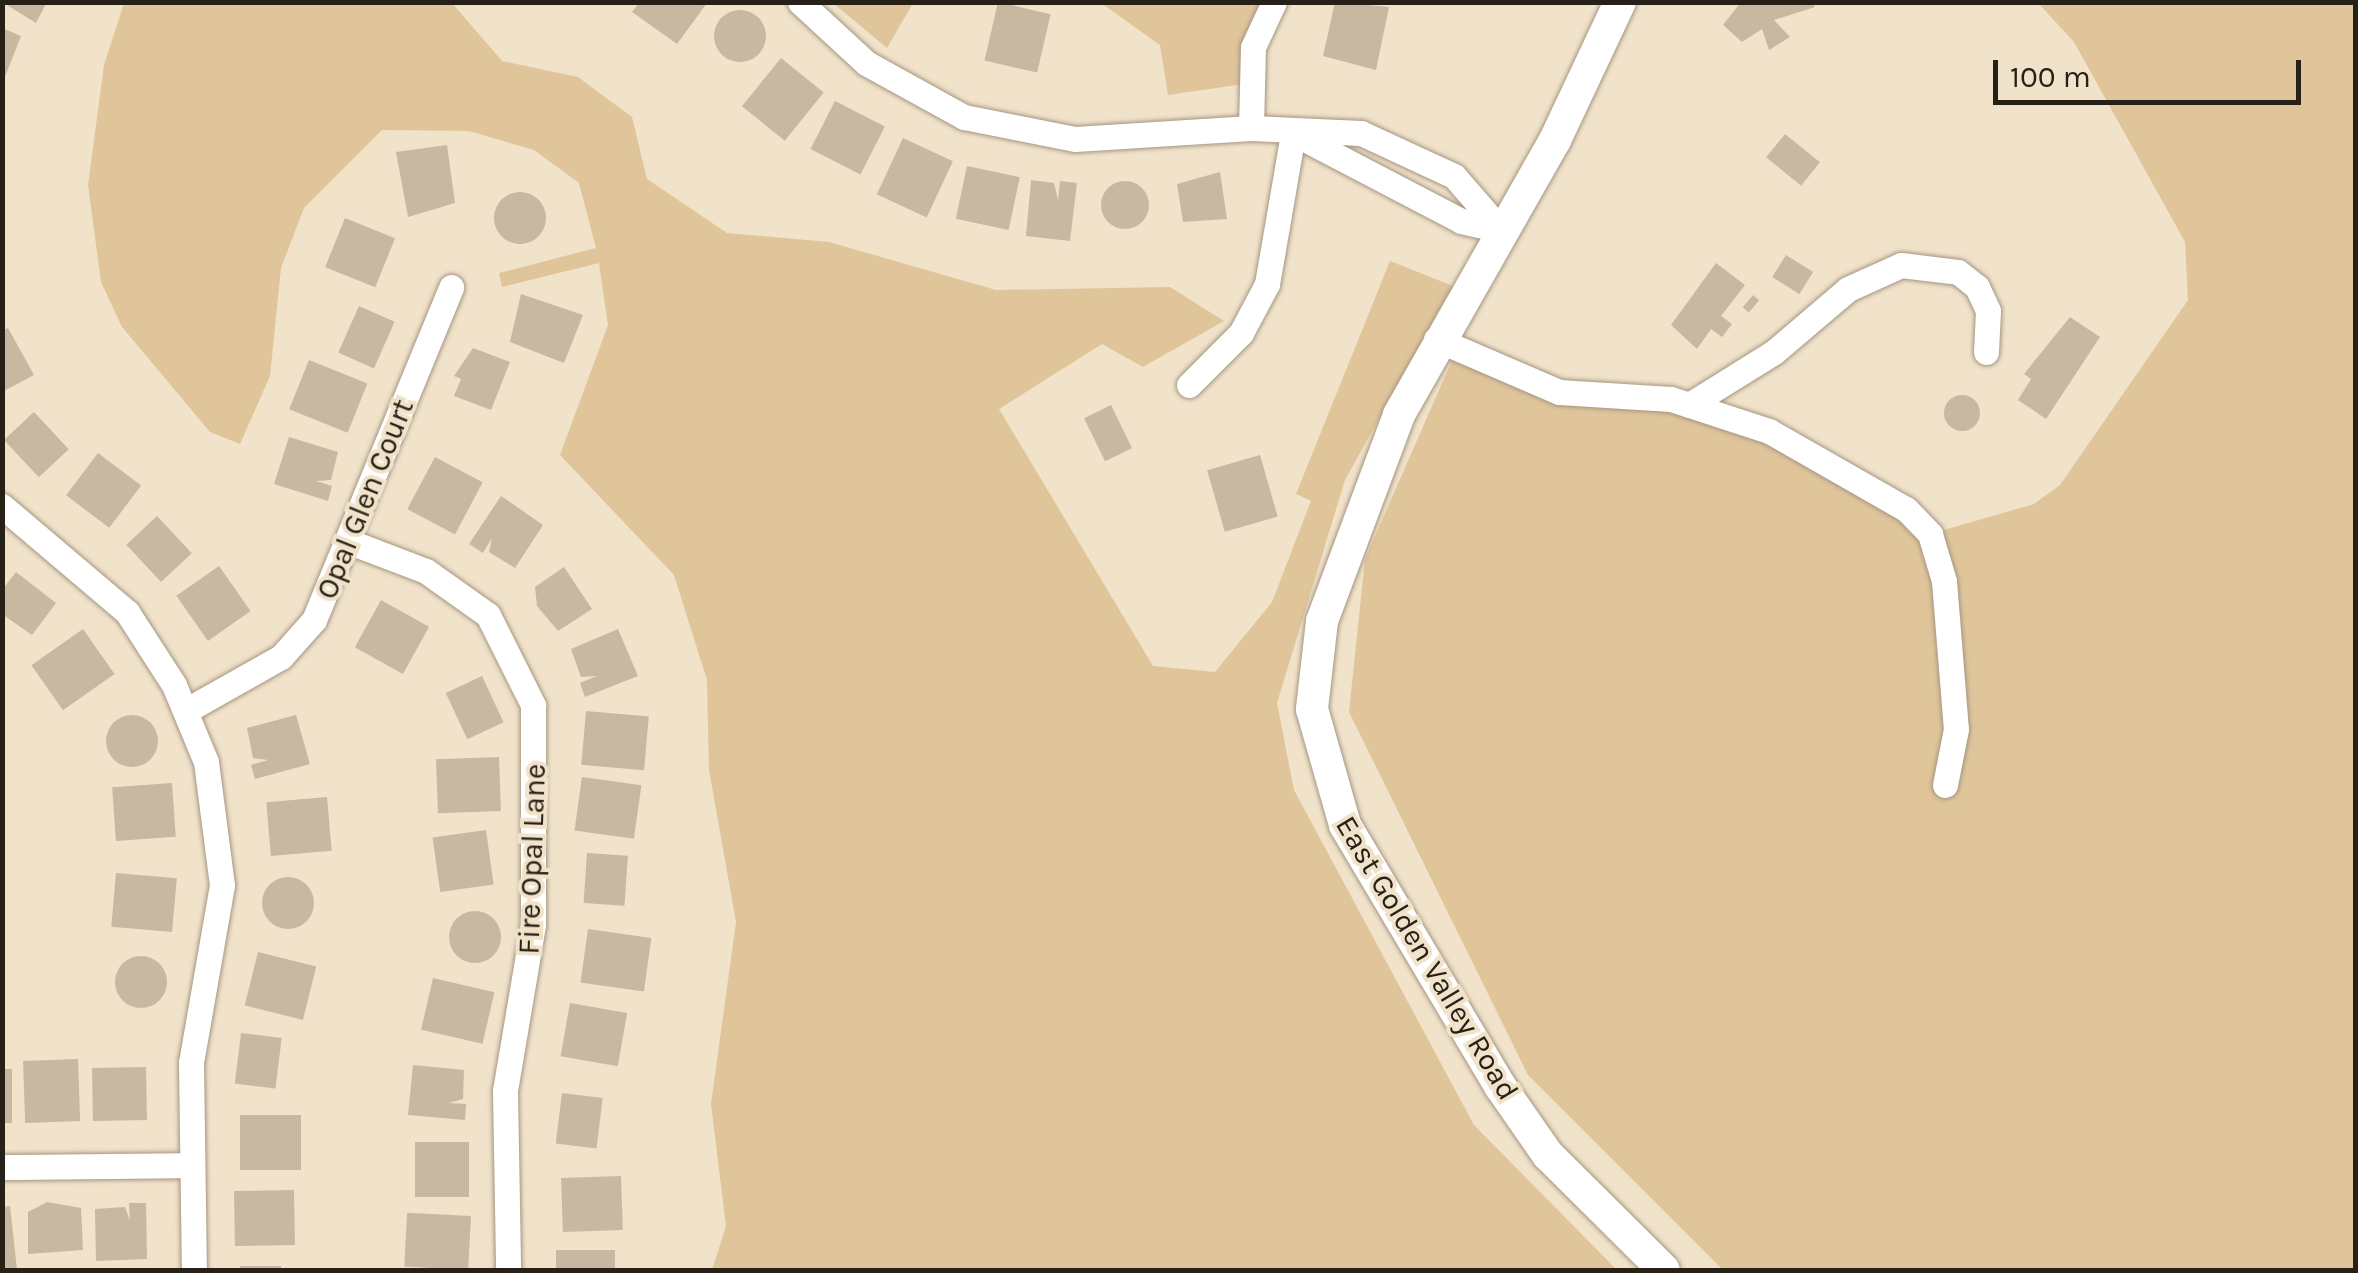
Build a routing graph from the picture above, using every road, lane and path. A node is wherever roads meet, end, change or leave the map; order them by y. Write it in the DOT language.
graph roads {
  1 [pos="800,2"];
  2 [pos="1274,2"];
  3 [pos="1620,2"];
  4 [pos="1251,128"];
  5 [pos="1293,133"];
  6 [pos="1501,230"];
  7 [pos="451,287"];
  8 [pos="1436,339"];
  9 [pos="1986,352"];
  10 [pos="1189,385"];
  11 [pos="1689,404"];
  12 [pos="2,506"];
  13 [pos="350,542"];
  14 [pos="187,710"];
  15 [pos="1945,784"];
  16 [pos="192,1165"];
  17 [pos="2,1168"];
  18 [pos="194,1270"];
  19 [pos="508,1270"];
  20 [pos="1664,1270"];
  1 -- 4 [label="street"];
  2 -- 4 [label="street"];
  3 -- 6 [label="main road, East Golden Valley Road"];
  4 -- 5 [label="street"];
  5 -- 6 [label="street"];
  5 -- 6 [label="street"];
  5 -- 10 [label="street"];
  6 -- 8 [label="main road, East Golden Valley Road"];
  7 -- 13 [label="street, Opal Glen Court"];
  8 -- 11 [label="street"];
  8 -- 20 [label="main road, East Golden Valley Road"];
  9 -- 11 [label="street"];
  11 -- 15 [label="street"];
  12 -- 14 [label="street"];
  13 -- 14 [label="street, Opal Glen Court"];
  13 -- 19 [label="street, Fire Opal Lane"];
  14 -- 16 [label="street"];
  16 -- 17 [label="street"];
  16 -- 18 [label="street"];
}
